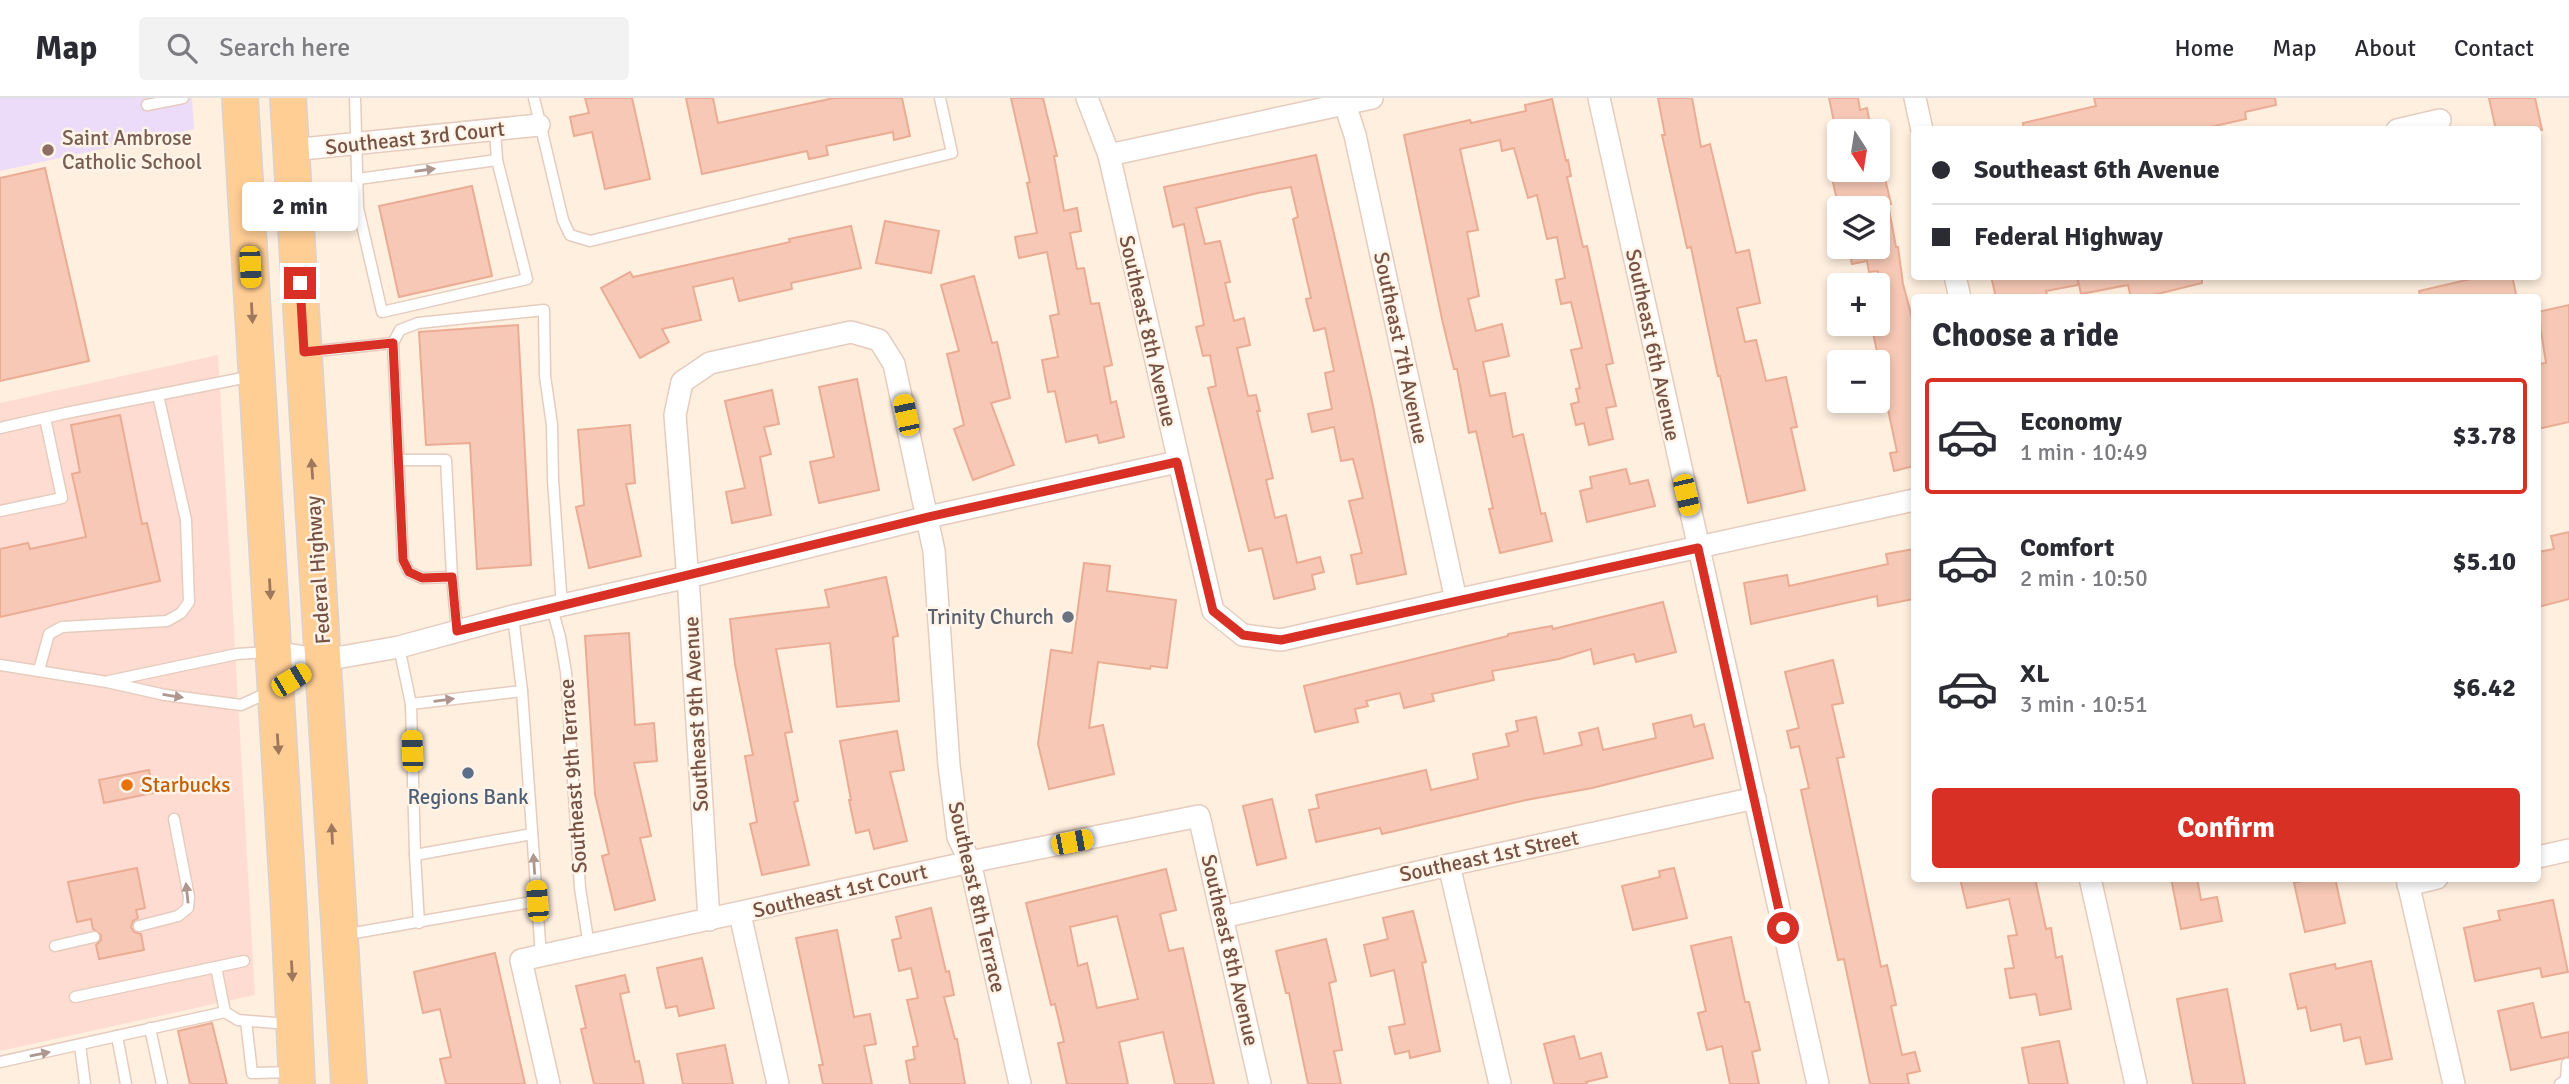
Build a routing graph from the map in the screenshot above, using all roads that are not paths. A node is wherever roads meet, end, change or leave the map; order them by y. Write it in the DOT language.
graph roads {
  1 [pos="183,98"];
  2 [pos="240,98"];
  3 [pos="247,98"];
  4 [pos="288,98"];
  5 [pos="355,98"];
  6 [pos="534,98"];
  7 [pos="940,98"];
  8 [pos="1087,98"];
  9 [pos="1372,98"];
  10 [pos="1598,98"];
  11 [pos="1915,98"];
  12 [pos="1344,101"];
  13 [pos="147,105"];
  14 [pos="2440,120"];
  15 [pos="539,125"];
  16 [pos="1921,126"];
  17 [pos="2414,126"];
  18 [pos="495,130"];
  19 [pos="358,143"];
  20 [pos="292,150"];
  21 [pos="1109,155"];
  22 [pos="243,158"];
  23 [pos="497,160"];
  24 [pos="358,179"];
  25 [pos="297,236"];
  26 [pos="393,343"];
  27 [pos="304,352"];
  28 [pos="256,376"];
  29 [pos="682,382"];
  30 [pos="158,395"];
  31 [pos="45,418"];
  32 [pos="0,428"];
  33 [pos="399,460"];
  34 [pos="1177,462"];
  35 [pos="1911,501"];
  36 [pos="0,511"];
  37 [pos="928,517"];
  38 [pos="1698,548"];
  39 [pos="452,577"];
  40 [pos="688,577"];
  41 [pos="1456,600"];
  42 [pos="557,607"];
  43 [pos="513,616"];
  44 [pos="457,631"];
  45 [pos="399,646"];
  46 [pos="273,652"];
  47 [pos="324,660"];
  48 [pos="0,665"];
  49 [pos="39,670"];
  50 [pos="107,682"];
  51 [pos="275,690"];
  52 [pos="522,691"];
  53 [pos="411,704"];
  54 [pos="1755,798"];
  55 [pos="1199,816"];
  56 [pos="174,819"];
  57 [pos="532,834"];
  58 [pos="2569,850"];
  59 [pos="415,855"];
  60 [pos="2541,856"];
  61 [pos="970,862"];
  62 [pos="1449,864"];
  63 [pos="2091,882"];
  64 [pos="2407,882"];
  65 [pos="537,901"];
  66 [pos="740,914"];
  67 [pos="1223,917"];
  68 [pos="709,920"];
  69 [pos="419,923"];
  70 [pos="139,926"];
  71 [pos="339,936"];
  72 [pos="94,937"];
  73 [pos="55,946"];
  74 [pos="589,946"];
  75 [pos="531,958"];
  76 [pos="244,961"];
  77 [pos="216,967"];
  78 [pos="75,997"];
  79 [pos="225,1012"];
  80 [pos="246,1021"];
  81 [pos="294,1025"];
  82 [pos="150,1028"];
  83 [pos="117,1036"];
  84 [pos="80,1045"];
  85 [pos="0,1062"];
  86 [pos="2567,1064"];
  87 [pos="297,1078"];
  88 [pos="85,1084"];
  89 [pos="126,1084"];
  90 [pos="162,1084"];
  91 [pos="349,1084"];
  92 [pos="549,1084"];
  93 [pos="778,1084"];
  94 [pos="1020,1084"];
  95 [pos="1261,1084"];
  96 [pos="1500,1084"];
  97 [pos="1818,1084"];
  98 [pos="2136,1084"];
  99 [pos="2454,1084"];
  100 [pos="2560,1084"];
  1 -- 13 [label="lane"];
  2 -- 22 [label="main road"];
  3 -- 20 [label="main road"];
  4 -- 20 [label="main road, Federal Highway"];
  5 -- 19 [label="lane"];
  6 -- 15 [label="lane"];
  7 -- 15 [label="lane"];
  8 -- 21 [label="street, Southeast 8th Avenue"];
  9 -- 12 [label="street"];
  10 -- 38 [label="street, Southeast 6th Avenue"];
  11 -- 16 [label="street"];
  12 -- 21 [label="street"];
  12 -- 41 [label="street, Southeast 7th Avenue"];
  14 -- 17 [label="street"];
  15 -- 18 [label="street, Southeast 3rd Court"];
  18 -- 19 [label="street, Southeast 3rd Court"];
  18 -- 23 [label="lane"];
  19 -- 20 [label="street, Southeast 3rd Court"];
  19 -- 24 [label="lane"];
  20 -- 25 [label="main road, Federal Highway"];
  21 -- 34 [label="street, Southeast 8th Avenue"];
  22 -- 25 [label="main road"];
  22 -- 28 [label="main road, one-way"];
  24 -- 23 [label="lane, one-way"];
  23 -- 24 [label="lane"];
  25 -- 27 [label="main road, Federal Highway"];
  26 -- 27 [label="lane"];
  26 -- 33 [label="lane"];
  26 -- 42 [label="lane, Southeast 9th Terrace"];
  47 -- 27 [label="main road, Federal Highway, one-way"];
  28 -- 30 [label="lane"];
  28 -- 46 [label="main road, one-way"];
  29 -- 37 [label="street, Southeast 8th Terrace"];
  29 -- 40 [label="street, Southeast 9th Avenue"];
  30 -- 31 [label="lane"];
  30 -- 49 [label="lane"];
  31 -- 32 [label="lane"];
  31 -- 36 [label="lane"];
  33 -- 39 [label="lane"];
  33 -- 39 [label="lane"];
  34 -- 37 [label="street"];
  34 -- 41 [label="street, Southeast 8th Avenue"];
  35 -- 38 [label="street"];
  37 -- 40 [label="street"];
  37 -- 61 [label="street, Southeast 8th Terrace"];
  38 -- 41 [label="street"];
  38 -- 54 [label="street, Southeast 6th Avenue"];
  39 -- 44 [label="lane"];
  40 -- 42 [label="street"];
  40 -- 68 [label="street, Southeast 9th Avenue"];
  42 -- 43 [label="street"];
  42 -- 74 [label="lane, Southeast 9th Terrace"];
  43 -- 44 [label="street"];
  43 -- 52 [label="lane"];
  44 -- 45 [label="street"];
  45 -- 47 [label="street"];
  45 -- 53 [label="lane"];
  46 -- 47 [label="street"];
  46 -- 50 [label="lane"];
  46 -- 51 [label="main road"];
  47 -- 51 [label="street"];
  71 -- 47 [label="main road, Federal Highway, one-way"];
  48 -- 49 [label="lane"];
  49 -- 50 [label="lane"];
  50 -- 51 [label="lane, one-way"];
  51 -- 81 [label="main road, one-way"];
  53 -- 52 [label="lane, one-way"];
  52 -- 57 [label="lane"];
  53 -- 59 [label="lane"];
  54 -- 62 [label="street, Southeast 1st Street"];
  54 -- 97 [label="street, Southeast 6th Avenue"];
  55 -- 61 [label="street, Southeast 1st Court"];
  55 -- 67 [label="street, Southeast 8th Avenue"];
  70 -- 56 [label="lane, one-way"];
  57 -- 59 [label="lane"];
  65 -- 57 [label="lane, one-way"];
  58 -- 60 [label="street"];
  59 -- 69 [label="lane"];
  61 -- 66 [label="street, Southeast 1st Court"];
  61 -- 94 [label="street, Southeast 8th Terrace"];
  62 -- 67 [label="street, Southeast 1st Street"];
  62 -- 96 [label="street"];
  63 -- 98 [label="street"];
  64 -- 99 [label="street"];
  65 -- 69 [label="lane"];
  65 -- 75 [label="lane"];
  66 -- 68 [label="street, Southeast 1st Court"];
  66 -- 93 [label="street"];
  67 -- 95 [label="street, Southeast 8th Avenue"];
  68 -- 74 [label="street, Southeast 1st Court"];
  69 -- 71 [label="lane"];
  71 -- 91 [label="main road, Federal Highway"];
  72 -- 73 [label="lane"];
  74 -- 75 [label="street, Southeast 1st Court"];
  75 -- 92 [label="street"];
  76 -- 77 [label="lane"];
  77 -- 78 [label="lane"];
  77 -- 79 [label="lane"];
  79 -- 80 [label="lane"];
  79 -- 82 [label="lane"];
  80 -- 81 [label="lane"];
  80 -- 87 [label="lane"];
  81 -- 87 [label="main road"];
  82 -- 83 [label="lane"];
  82 -- 90 [label="lane"];
  83 -- 84 [label="lane"];
  83 -- 89 [label="lane"];
  85 -- 84 [label="lane, one-way"];
  84 -- 88 [label="lane"];
  86 -- 100 [label="lane"];
}
